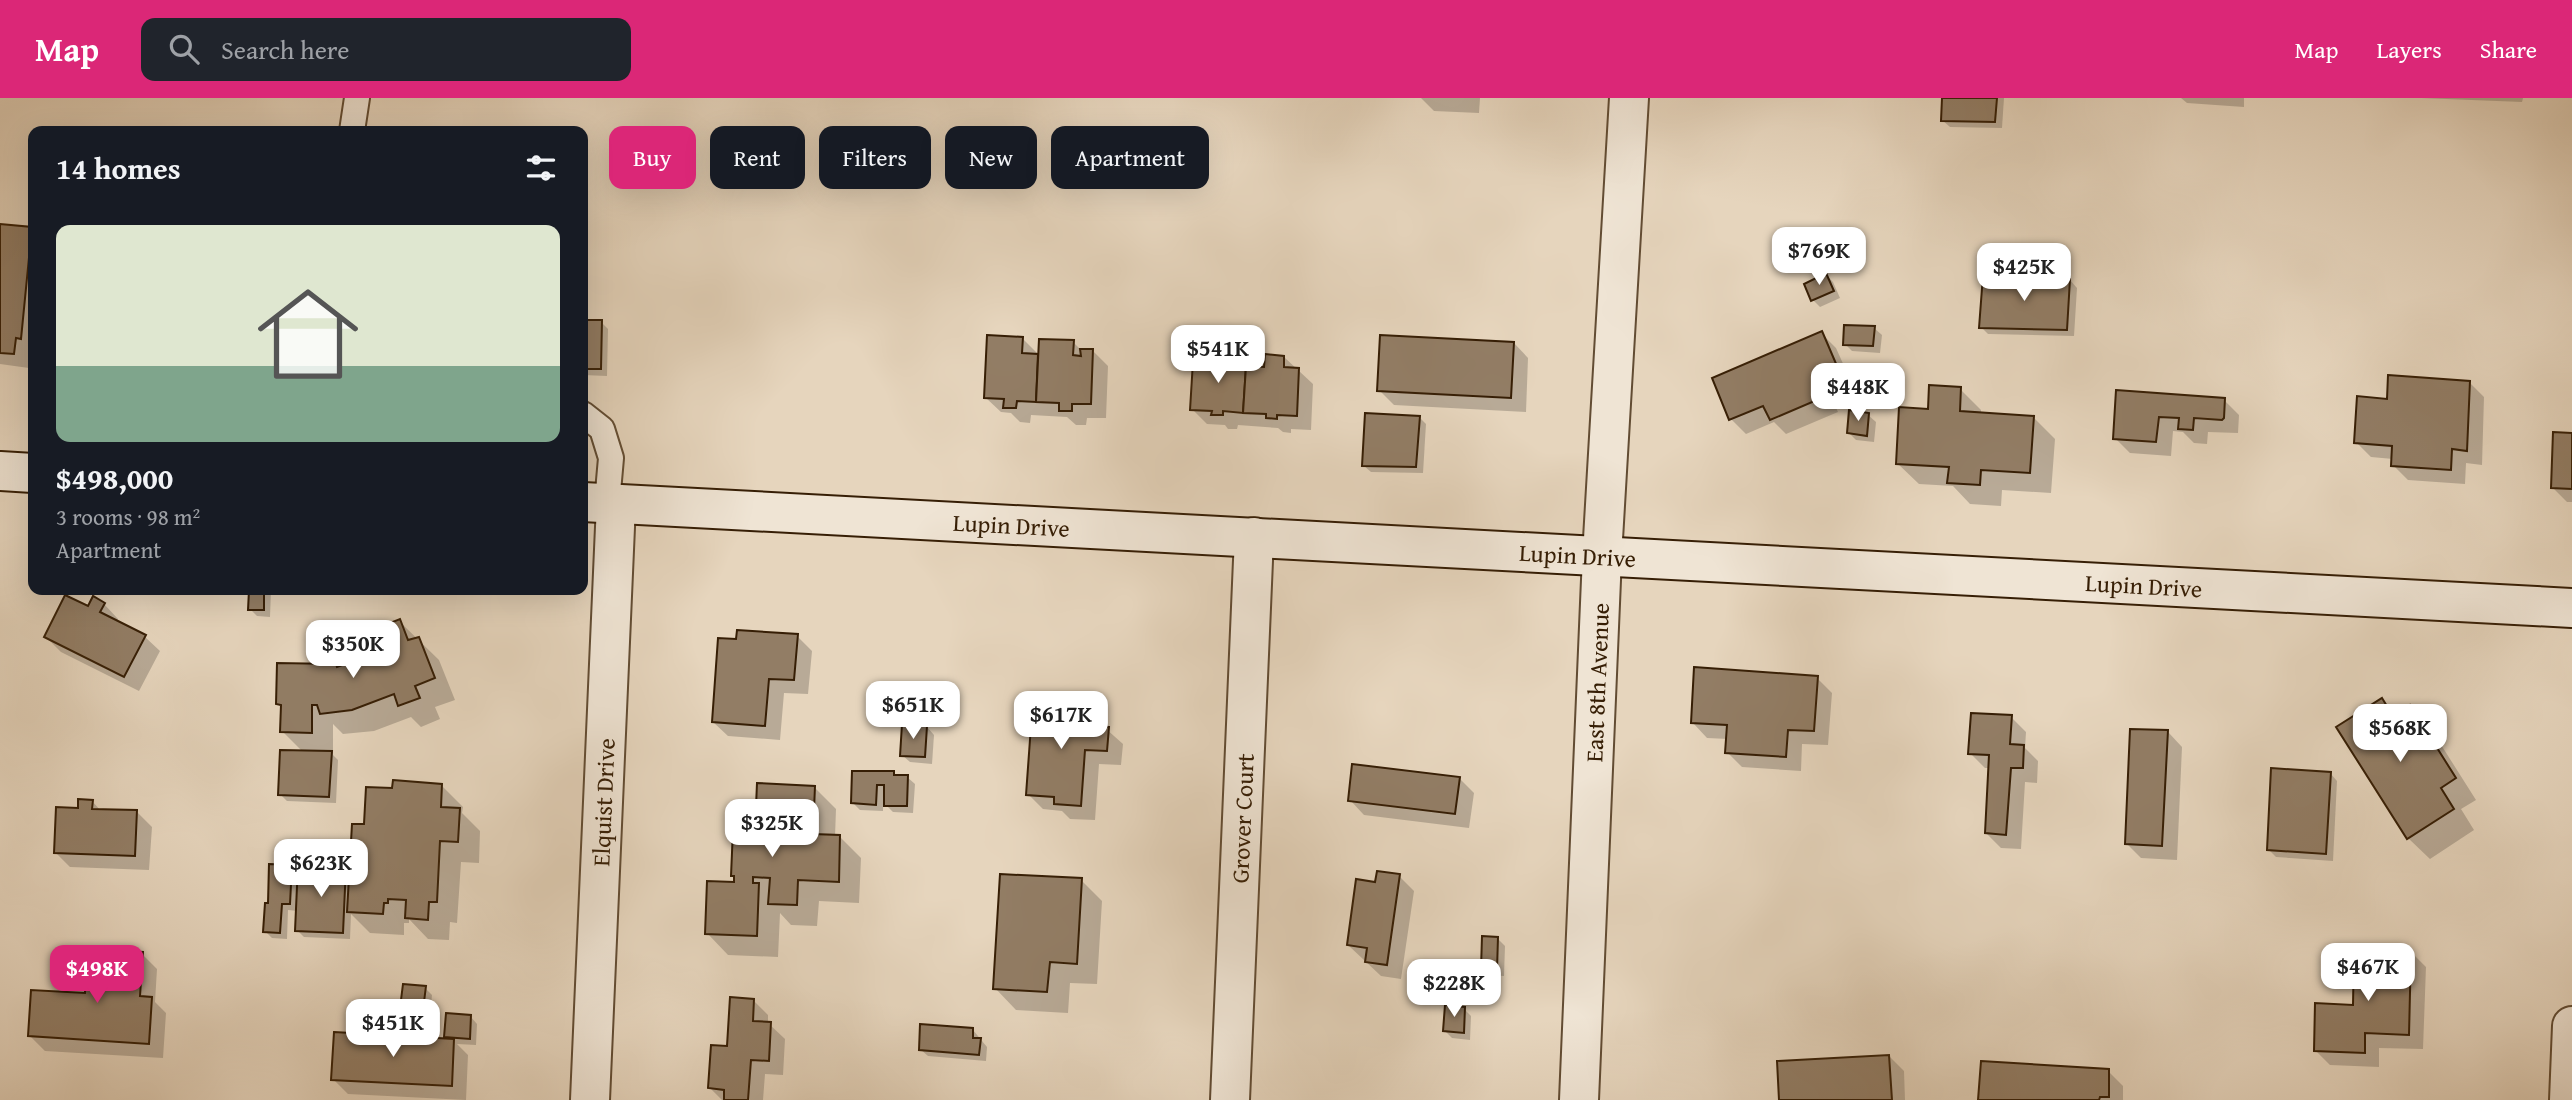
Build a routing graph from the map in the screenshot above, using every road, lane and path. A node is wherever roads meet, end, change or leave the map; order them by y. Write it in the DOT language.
graph roads {
  1 [pos="357,98"];
  2 [pos="1629,98"];
  3 [pos="353,126"];
  4 [pos="588,418"];
  5 [pos="0,471"];
  6 [pos="28,473"];
  7 [pos="602,503"];
  8 [pos="1254,537"];
  9 [pos="1602,556"];
  10 [pos="2572,608"];
  11 [pos="2572,1026"];
  12 [pos="590,1100"];
  13 [pos="1230,1100"];
  14 [pos="1578,1100"];
  15 [pos="2568,1100"];
  1 -- 3 [label="lane"];
  2 -- 9 [label="street, East 8th Avenue"];
  4 -- 7 [label="lane"];
  5 -- 6 [label="street"];
  7 -- 8 [label="street, Lupin Drive"];
  7 -- 12 [label="street, Elquist Drive"];
  8 -- 9 [label="street, Lupin Drive"];
  8 -- 13 [label="street, Grover Court"];
  9 -- 10 [label="street, Lupin Drive"];
  9 -- 14 [label="street, East 8th Avenue"];
  11 -- 15 [label="street"];
}
